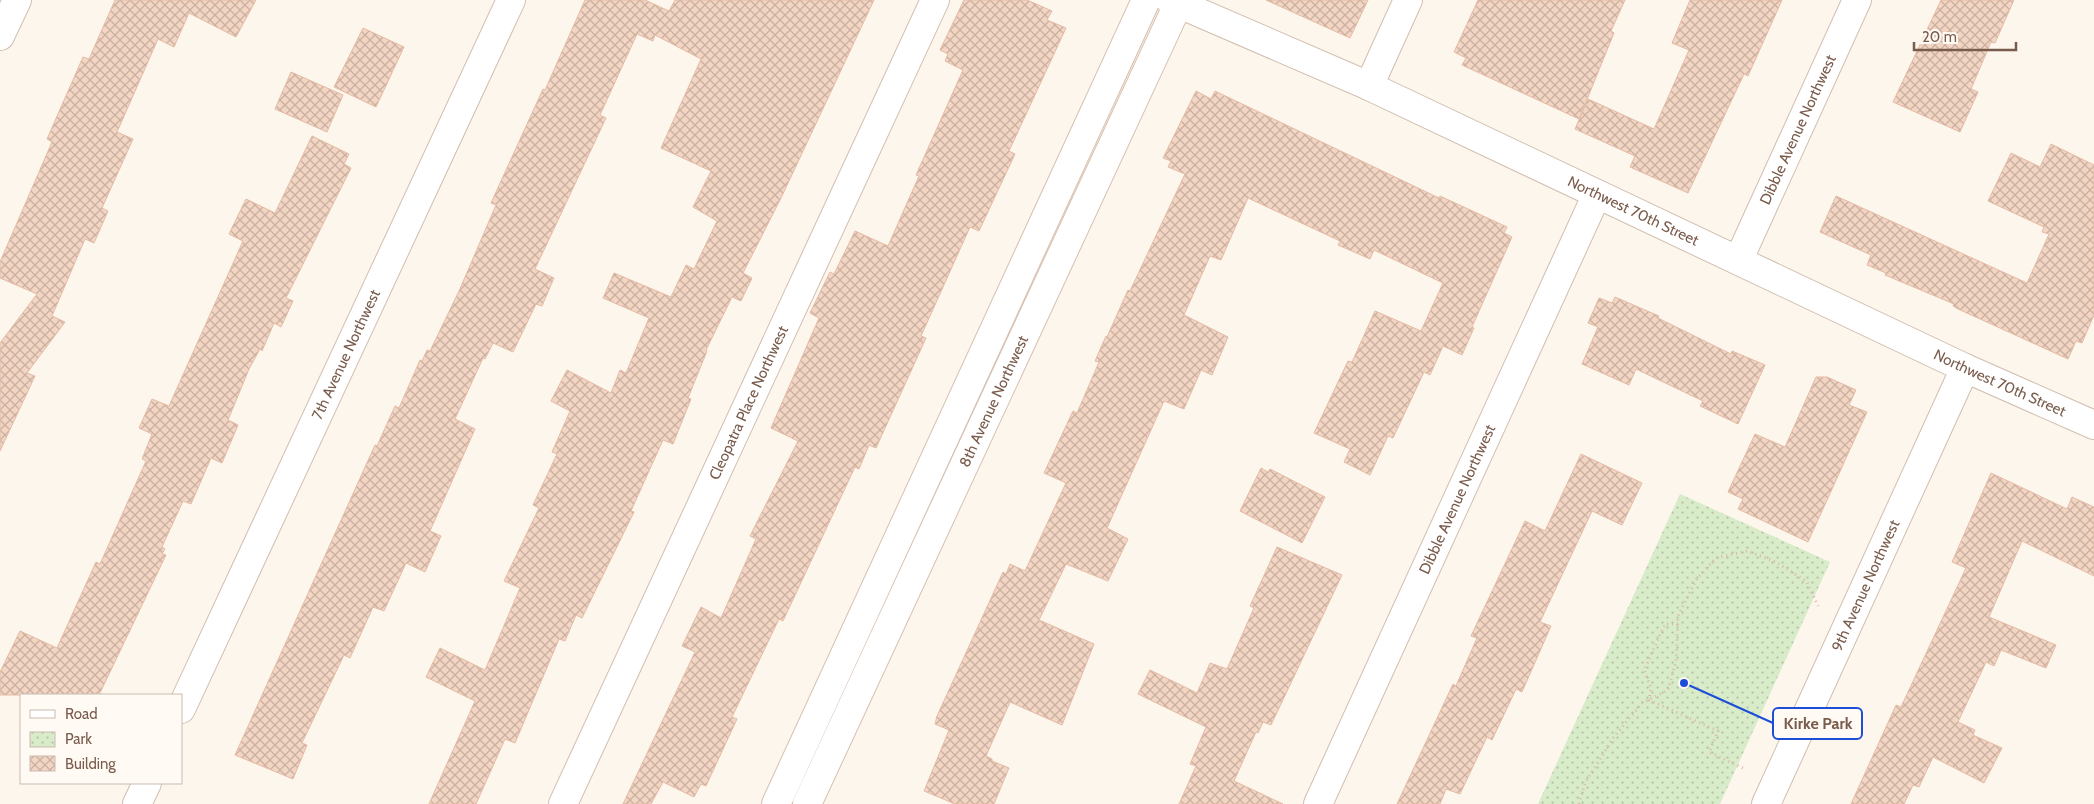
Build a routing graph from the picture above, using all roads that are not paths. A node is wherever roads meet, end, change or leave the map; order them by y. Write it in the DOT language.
graph roads {
  1 [pos="17,0"];
  2 [pos="511,0"];
  3 [pos="935,0"];
  4 [pos="1146,0"];
  5 [pos="1408,0"];
  6 [pos="1857,0"];
  7 [pos="1177,1"];
  8 [pos="0,36"];
  9 [pos="1369,86"];
  10 [pos="1597,194"];
  11 [pos="1738,259"];
  12 [pos="1965,368"];
  13 [pos="2094,425"];
  14 [pos="182,707"];
  15 [pos="147,784"];
  16 [pos="137,804"];
  17 [pos="563,804"];
  18 [pos="776,804"];
  19 [pos="807,804"];
  20 [pos="1318,804"];
  21 [pos="1766,804"];
  1 -- 8 [label="street"];
  2 -- 14 [label="street, 7th Avenue Northwest"];
  3 -- 17 [label="street, Cleopatra Place Northwest"];
  4 -- 18 [label="street, 8th Avenue Northwest"];
  5 -- 9 [label="street"];
  6 -- 11 [label="street, Dibble Avenue Northwest"];
  7 -- 9 [label="street, Northwest 70th Street"];
  7 -- 19 [label="street, 8th Avenue Northwest"];
  9 -- 10 [label="street, Northwest 70th Street"];
  10 -- 11 [label="street, Northwest 70th Street"];
  10 -- 20 [label="street, Dibble Avenue Northwest"];
  11 -- 12 [label="street, Northwest 70th Street"];
  12 -- 13 [label="street, Northwest 70th Street"];
  12 -- 21 [label="street, 9th Avenue Northwest"];
  15 -- 16 [label="street"];
}
